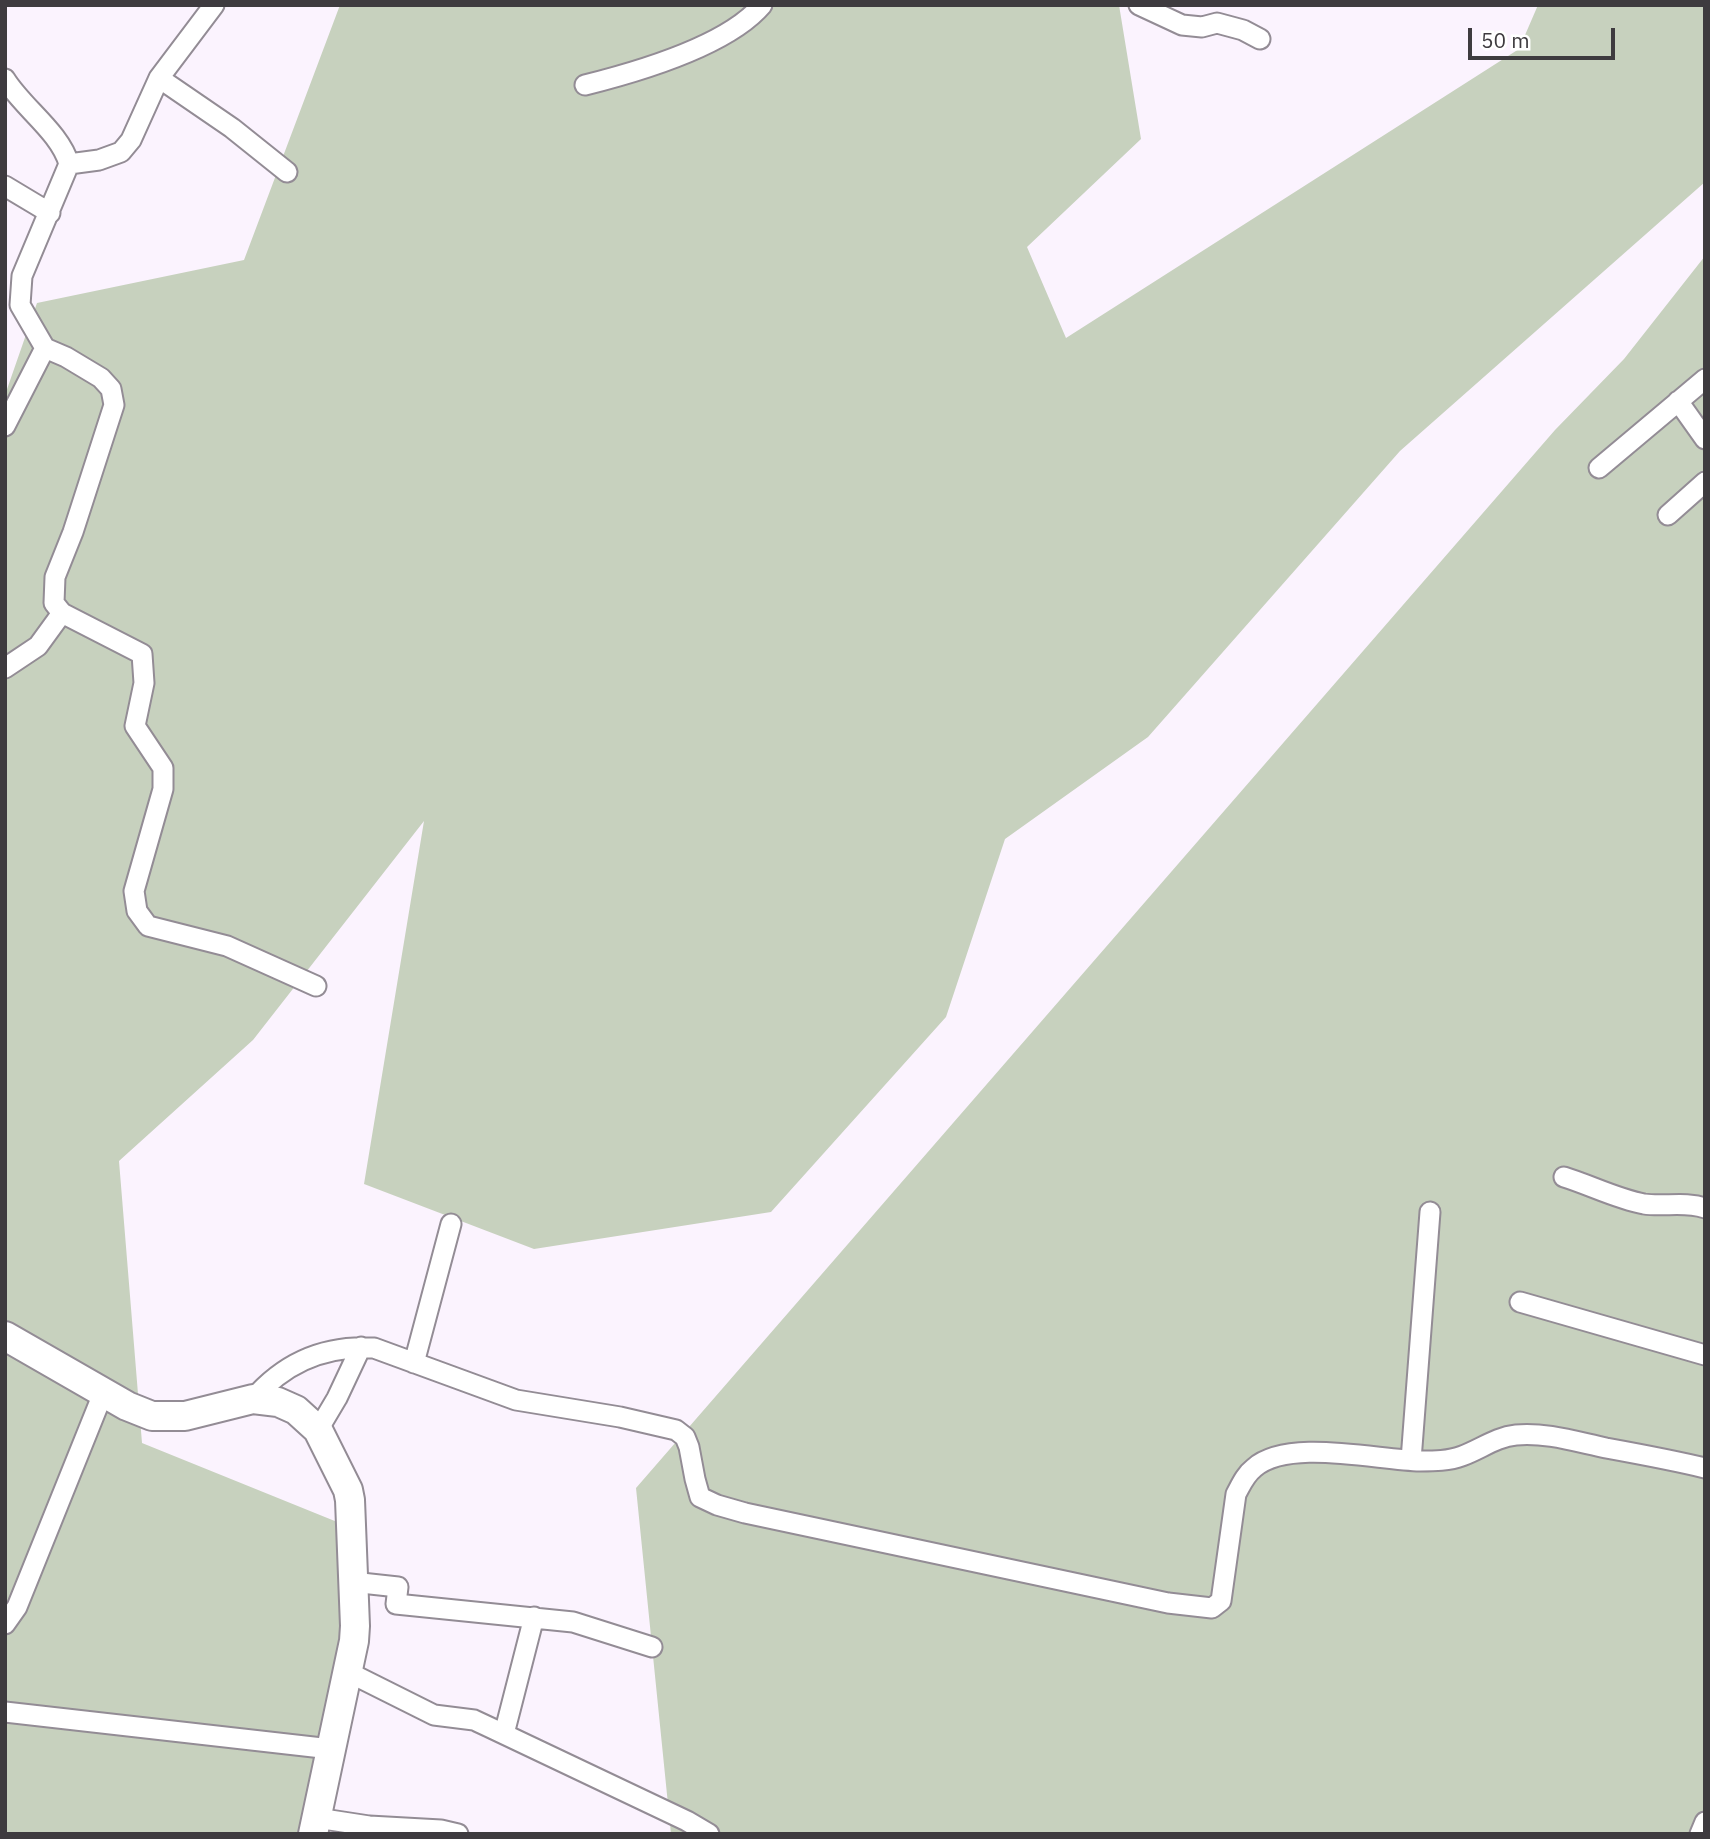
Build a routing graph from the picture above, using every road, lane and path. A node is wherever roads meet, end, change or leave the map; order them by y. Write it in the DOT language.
graph roads {
  1 [pos="214,5"];
  2 [pos="762,5"];
  3 [pos="1139,5"];
  4 [pos="1260,39"];
  5 [pos="159,78"];
  6 [pos="5,79"];
  7 [pos="585,85"];
  8 [pos="69,164"];
  9 [pos="287,172"];
  10 [pos="5,186"];
  11 [pos="50,214"];
  12 [pos="45,348"];
  13 [pos="1705,379"];
  14 [pos="1678,401"];
  15 [pos="5,426"];
  16 [pos="1705,439"];
  17 [pos="1599,468"];
  18 [pos="1705,482"];
  19 [pos="1668,515"];
  20 [pos="62,613"];
  21 [pos="5,668"];
  22 [pos="316,986"];
  23 [pos="1564,1177"];
  24 [pos="1705,1208"];
  25 [pos="1430,1212"];
  26 [pos="451,1224"];
  27 [pos="1520,1302"];
  28 [pos="5,1336"];
  29 [pos="361,1347"];
  30 [pos="1705,1355"];
  31 [pos="414,1363"];
  32 [pos="104,1391"];
  33 [pos="253,1399"];
  34 [pos="318,1430"];
  35 [pos="1411,1460"];
  36 [pos="1705,1468"];
  37 [pos="352,1582"];
  38 [pos="11,1604"];
  39 [pos="534,1617"];
  40 [pos="5,1623"];
  41 [pos="652,1647"];
  42 [pos="348,1672"];
  43 [pos="5,1712"];
  44 [pos="504,1734"];
  45 [pos="331,1749"];
  46 [pos="1705,1822"];
  47 [pos="315,1826"];
  48 [pos="458,1834"];
  49 [pos="709,1834"];
  50 [pos="1700,1834"];
  1 -- 5 [label="street"];
  2 -- 7 [label="street"];
  3 -- 4 [label="street"];
  5 -- 8 [label="street"];
  5 -- 9 [label="street"];
  6 -- 8 [label="street"];
  8 -- 11 [label="street"];
  10 -- 11 [label="street"];
  11 -- 12 [label="street"];
  12 -- 15 [label="street"];
  12 -- 20 [label="street"];
  13 -- 14 [label="street"];
  14 -- 16 [label="street"];
  14 -- 17 [label="street"];
  18 -- 19 [label="street"];
  20 -- 21 [label="street"];
  20 -- 22 [label="street"];
  23 -- 24 [label="street"];
  25 -- 35 [label="street"];
  26 -- 31 [label="street"];
  27 -- 30 [label="street"];
  28 -- 32 [label="street"];
  29 -- 31 [label="street"];
  29 -- 33 [label="street"];
  29 -- 34 [label="street"];
  31 -- 35 [label="street"];
  32 -- 33 [label="street"];
  32 -- 38 [label="street"];
  33 -- 34 [label="street"];
  34 -- 37 [label="street"];
  35 -- 36 [label="street"];
  37 -- 39 [label="street"];
  37 -- 42 [label="street"];
  38 -- 40 [label="street"];
  39 -- 41 [label="street"];
  39 -- 44 [label="street"];
  42 -- 44 [label="street"];
  42 -- 45 [label="street"];
  43 -- 45 [label="street"];
  44 -- 49 [label="street"];
  45 -- 47 [label="street"];
  46 -- 50 [label="street"];
  47 -- 48 [label="street"];
}
